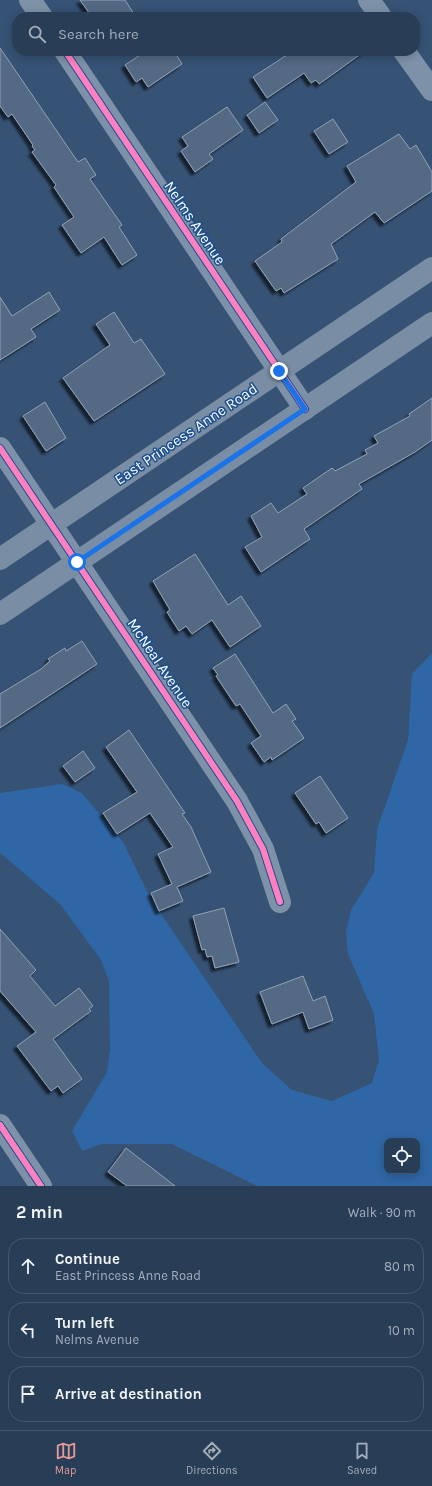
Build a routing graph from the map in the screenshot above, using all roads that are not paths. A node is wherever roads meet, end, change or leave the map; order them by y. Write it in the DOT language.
graph roads {
  1 [pos="30,0"];
  2 [pos="369,0"];
  3 [pos="38,12"];
  4 [pos="377,12"];
  5 [pos="68,56"];
  6 [pos="408,56"];
  7 [pos="432,90"];
  8 [pos="432,268"];
  9 [pos="432,323"];
  10 [pos="279,371"];
  11 [pos="305,409"];
  12 [pos="0,448"];
  13 [pos="51,524"];
  14 [pos="0,559"];
  15 [pos="77,562"];
  16 [pos="0,614"];
  17 [pos="280,902"];
  18 [pos="0,1125"];
  19 [pos="41,1186"];
  1 -- 3 [label="street"];
  2 -- 4 [label="street"];
  5 -- 10 [label="street, Nelms Avenue"];
  6 -- 7 [label="street"];
  8 -- 10 [label="main road, East Princess Anne Road"];
  9 -- 11 [label="main road"];
  10 -- 11 [label="street, Nelms Avenue"];
  10 -- 13 [label="main road, East Princess Anne Road"];
  11 -- 15 [label="main road"];
  12 -- 13 [label="street, McNeal Avenue"];
  13 -- 14 [label="main road, East Princess Anne Road"];
  13 -- 15 [label="street, McNeal Avenue"];
  15 -- 16 [label="main road"];
  15 -- 17 [label="street, McNeal Avenue"];
  18 -- 19 [label="street"];
}
